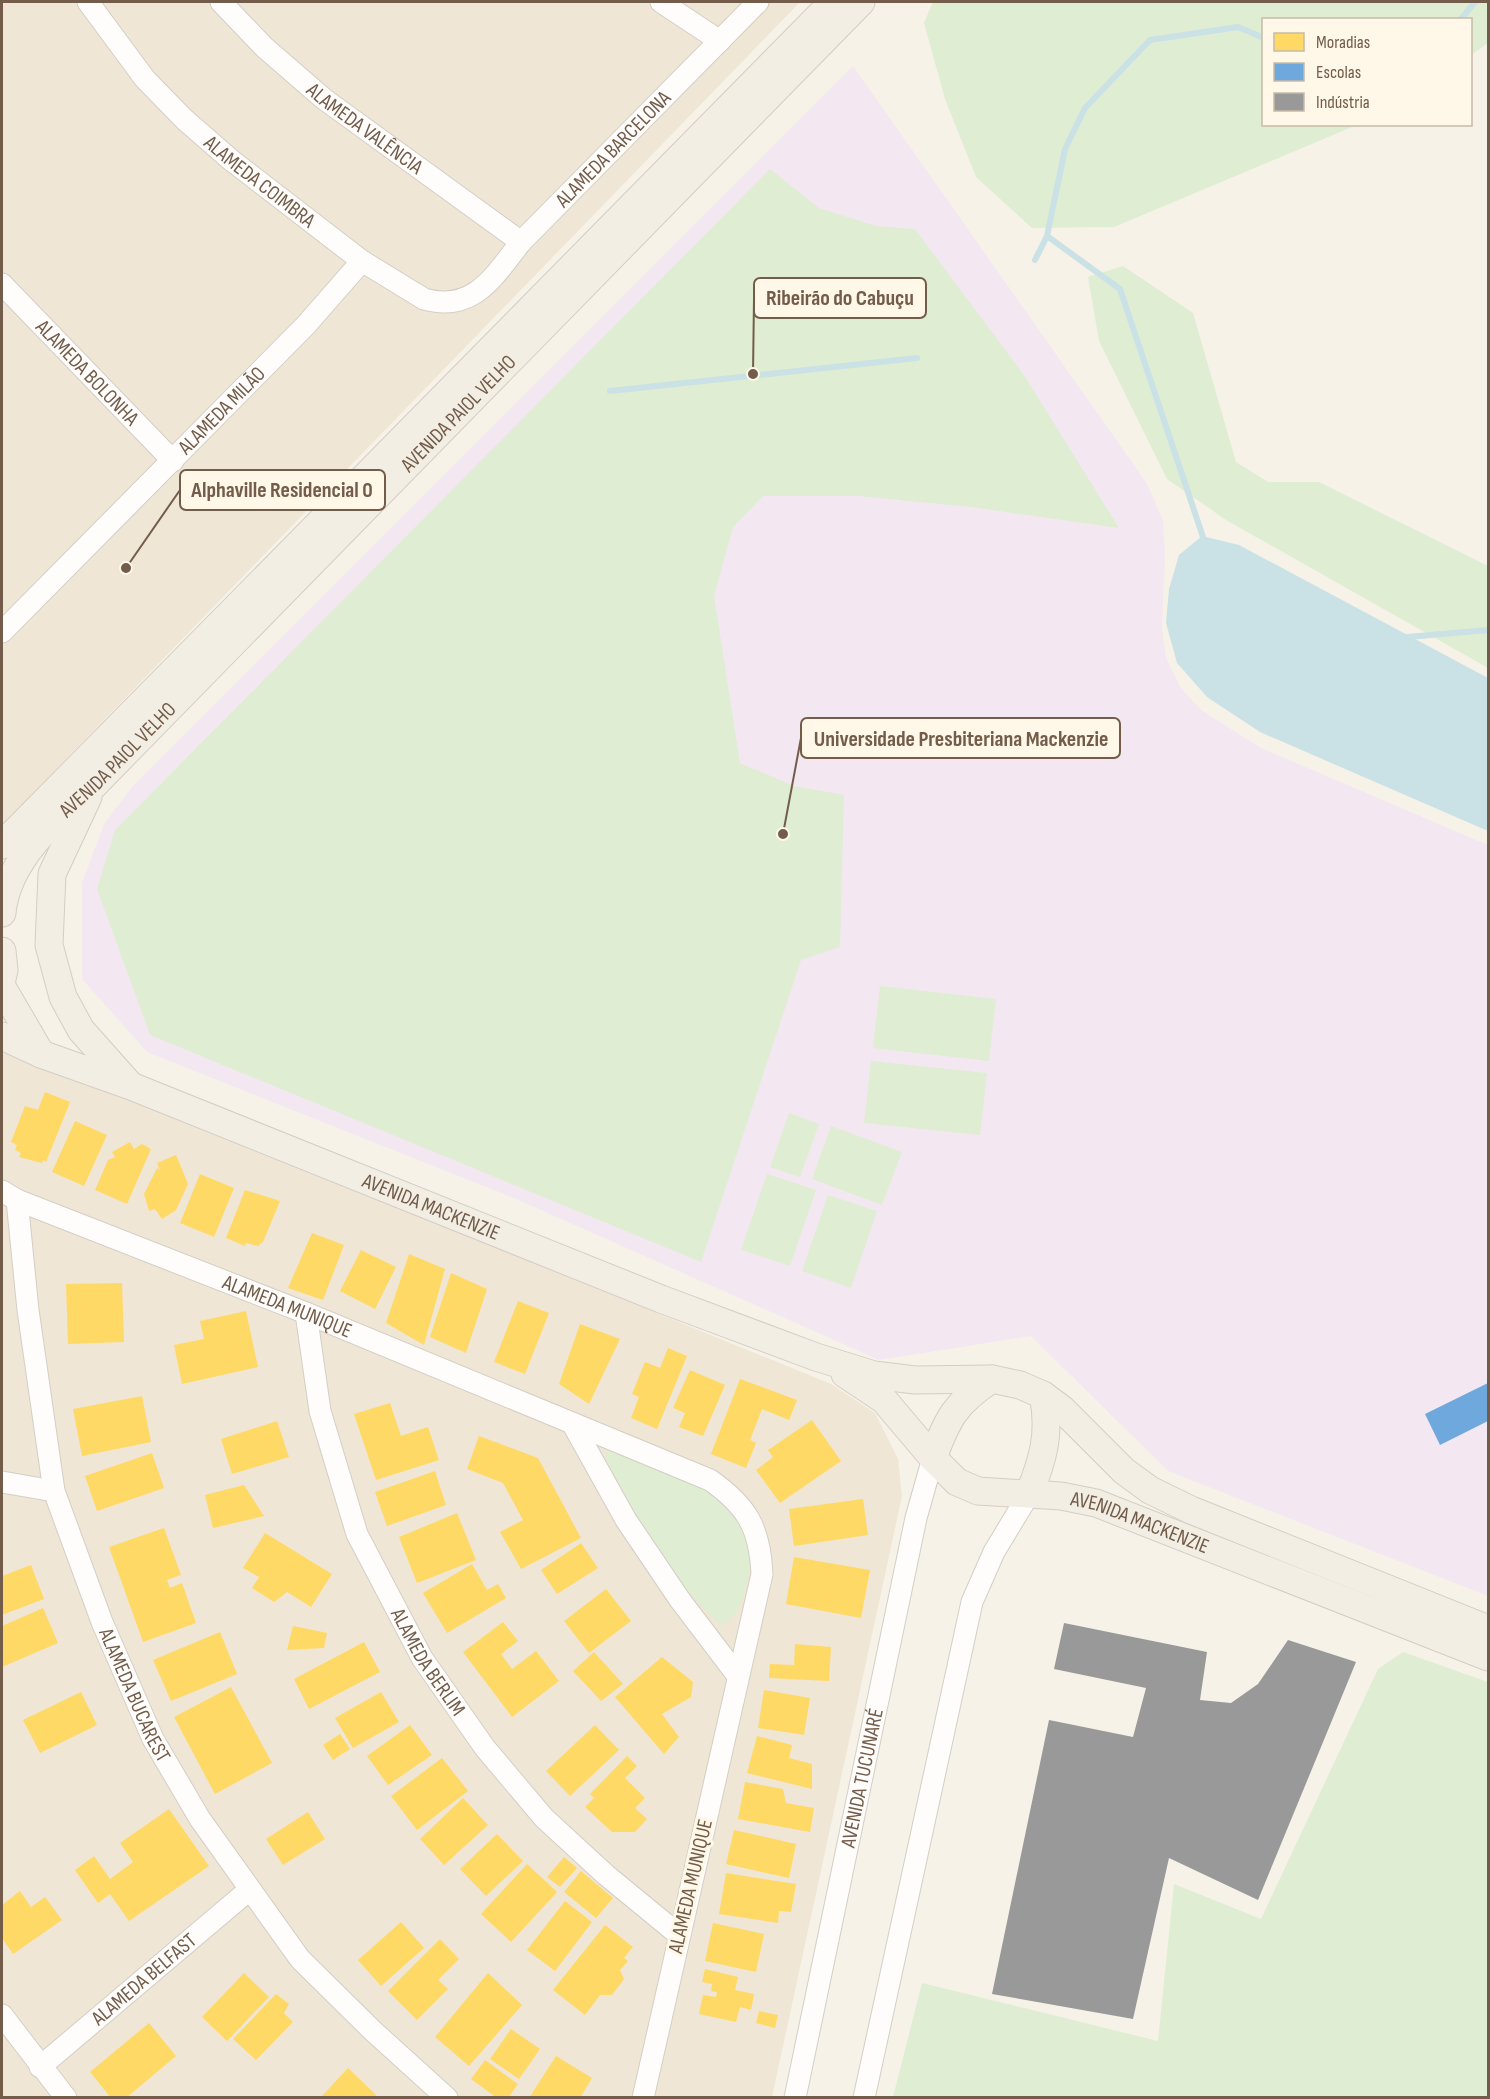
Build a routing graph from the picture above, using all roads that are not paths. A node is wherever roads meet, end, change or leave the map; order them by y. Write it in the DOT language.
graph roads {
  1 [pos="88,2"];
  2 [pos="221,2"];
  3 [pos="661,2"];
  4 [pos="758,2"];
  5 [pos="833,2"];
  6 [pos="861,2"];
  7 [pos="720,41"];
  8 [pos="521,242"];
  9 [pos="362,261"];
  10 [pos="2,284"];
  11 [pos="471,298"];
  12 [pos="173,461"];
  13 [pos="2,632"];
  14 [pos="94,785"];
  15 [pos="2,845"];
  16 [pos="2,913"];
  17 [pos="2,951"];
  18 [pos="2,979"];
  19 [pos="2,987"];
  20 [pos="2,1036"];
  21 [pos="40,1054"];
  22 [pos="131,1086"];
  23 [pos="9,1195"];
  24 [pos="306,1313"];
  25 [pos="821,1359"];
  26 [pos="992,1379"];
  27 [pos="1042,1395"];
  28 [pos="572,1423"];
  29 [pos="933,1458"];
  30 [pos="2,1482"];
  31 [pos="54,1491"];
  32 [pos="1029,1494"];
  33 [pos="1488,1629"];
  34 [pos="1488,1657"];
  35 [pos="737,1675"];
  36 [pos="249,1890"];
  37 [pos="679,1935"];
  38 [pos="2,2015"];
  39 [pos="40,2067"];
  40 [pos="66,2097"];
  41 [pos="447,2097"];
  42 [pos="643,2097"];
  43 [pos="795,2097"];
  44 [pos="864,2097"];
  1 -- 9 [label="street, ALAMEDA COIMBRA"];
  2 -- 8 [label="street, ALAMEDA VALÊNCIA"];
  3 -- 7 [label="street"];
  4 -- 7 [label="street, ALAMEDA BARCELONA"];
  5 -- 15 [label="main road, AVENIDA PAIOL VELHO"];
  6 -- 14 [label="main road, AVENIDA PAIOL VELHO"];
  7 -- 8 [label="street, ALAMEDA BARCELONA"];
  8 -- 11 [label="street, ALAMEDA BARCELONA"];
  9 -- 11 [label="street, ALAMEDA COIMBRA"];
  9 -- 12 [label="street, ALAMEDA MILÃO"];
  10 -- 12 [label="street, ALAMEDA BOLONHA"];
  12 -- 13 [label="street, ALAMEDA MILÃO"];
  14 -- 16 [label="main road, AVENIDA PAIOL VELHO"];
  14 -- 22 [label="main road"];
  17 -- 18 [label="main road"];
  19 -- 21 [label="main road"];
  20 -- 21 [label="main road, AVENIDA MACKENZIE"];
  21 -- 22 [label="main road, AVENIDA MACKENZIE"];
  22 -- 25 [label="main road, AVENIDA MACKENZIE"];
  23 -- 24 [label="street, ALAMEDA MUNIQUE"];
  23 -- 31 [label="street, ALAMEDA BUCAREST"];
  24 -- 28 [label="street, ALAMEDA MUNIQUE"];
  24 -- 37 [label="street, ALAMEDA BERLIM"];
  25 -- 26 [label="main road, AVENIDA MACKENZIE"];
  25 -- 29 [label="main road, AVENIDA MACKENZIE"];
  26 -- 27 [label="main road, AVENIDA MACKENZIE"];
  26 -- 29 [label="main road"];
  27 -- 32 [label="main road"];
  27 -- 33 [label="main road, AVENIDA MACKENZIE"];
  28 -- 35 [label="street"];
  28 -- 35 [label="street, ALAMEDA MUNIQUE"];
  29 -- 32 [label="main road, AVENIDA MACKENZIE"];
  29 -- 43 [label="street, AVENIDA TUCUNARÉ"];
  30 -- 31 [label="street"];
  31 -- 36 [label="street, ALAMEDA BUCAREST"];
  32 -- 34 [label="main road, AVENIDA MACKENZIE"];
  32 -- 44 [label="street"];
  35 -- 37 [label="street, ALAMEDA MUNIQUE"];
  36 -- 39 [label="street, ALAMEDA BELFAST"];
  36 -- 41 [label="street, ALAMEDA BUCAREST"];
  37 -- 42 [label="street, ALAMEDA MUNIQUE"];
  38 -- 39 [label="street"];
  39 -- 40 [label="street"];
}
